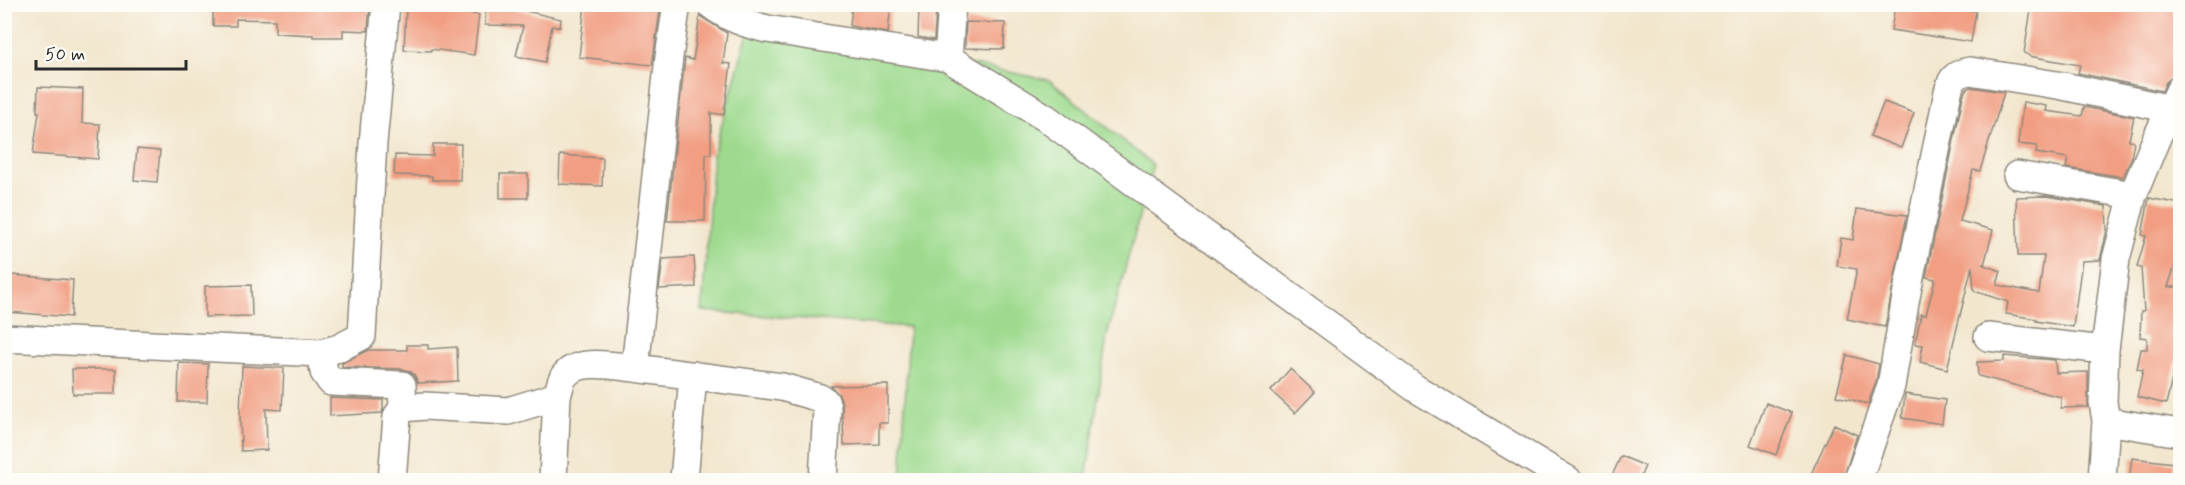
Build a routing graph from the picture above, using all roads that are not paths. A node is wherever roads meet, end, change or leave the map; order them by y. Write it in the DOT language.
graph roads {
  1 [pos="386,4"];
  2 [pos="677,4"];
  3 [pos="710,4"];
  4 [pos="952,4"];
  5 [pos="948,58"];
  6 [pos="2176,99"];
  7 [pos="2017,176"];
  8 [pos="2133,195"];
  9 [pos="1988,337"];
  10 [pos="4,338"];
  11 [pos="2105,350"];
  12 [pos="321,353"];
  13 [pos="635,368"];
  14 [pos="693,375"];
  15 [pos="557,396"];
  16 [pos="404,408"];
  17 [pos="2106,421"];
  18 [pos="2181,433"];
  19 [pos="392,480"];
  20 [pos="553,480"];
  21 [pos="684,480"];
  22 [pos="823,480"];
  23 [pos="1568,480"];
  24 [pos="1858,480"];
  25 [pos="2102,480"];
  1 -- 12 [label="street"];
  2 -- 13 [label="street"];
  3 -- 5 [label="street"];
  4 -- 5 [label="street"];
  5 -- 23 [label="street"];
  6 -- 8 [label="street"];
  6 -- 24 [label="street"];
  7 -- 8 [label="street"];
  8 -- 11 [label="street"];
  9 -- 11 [label="street"];
  10 -- 12 [label="street"];
  11 -- 17 [label="street"];
  12 -- 16 [label="street"];
  13 -- 14 [label="street"];
  13 -- 15 [label="street"];
  14 -- 21 [label="street"];
  14 -- 22 [label="street"];
  15 -- 16 [label="street"];
  15 -- 20 [label="street"];
  16 -- 19 [label="street"];
  17 -- 18 [label="street"];
  17 -- 25 [label="street"];
}
